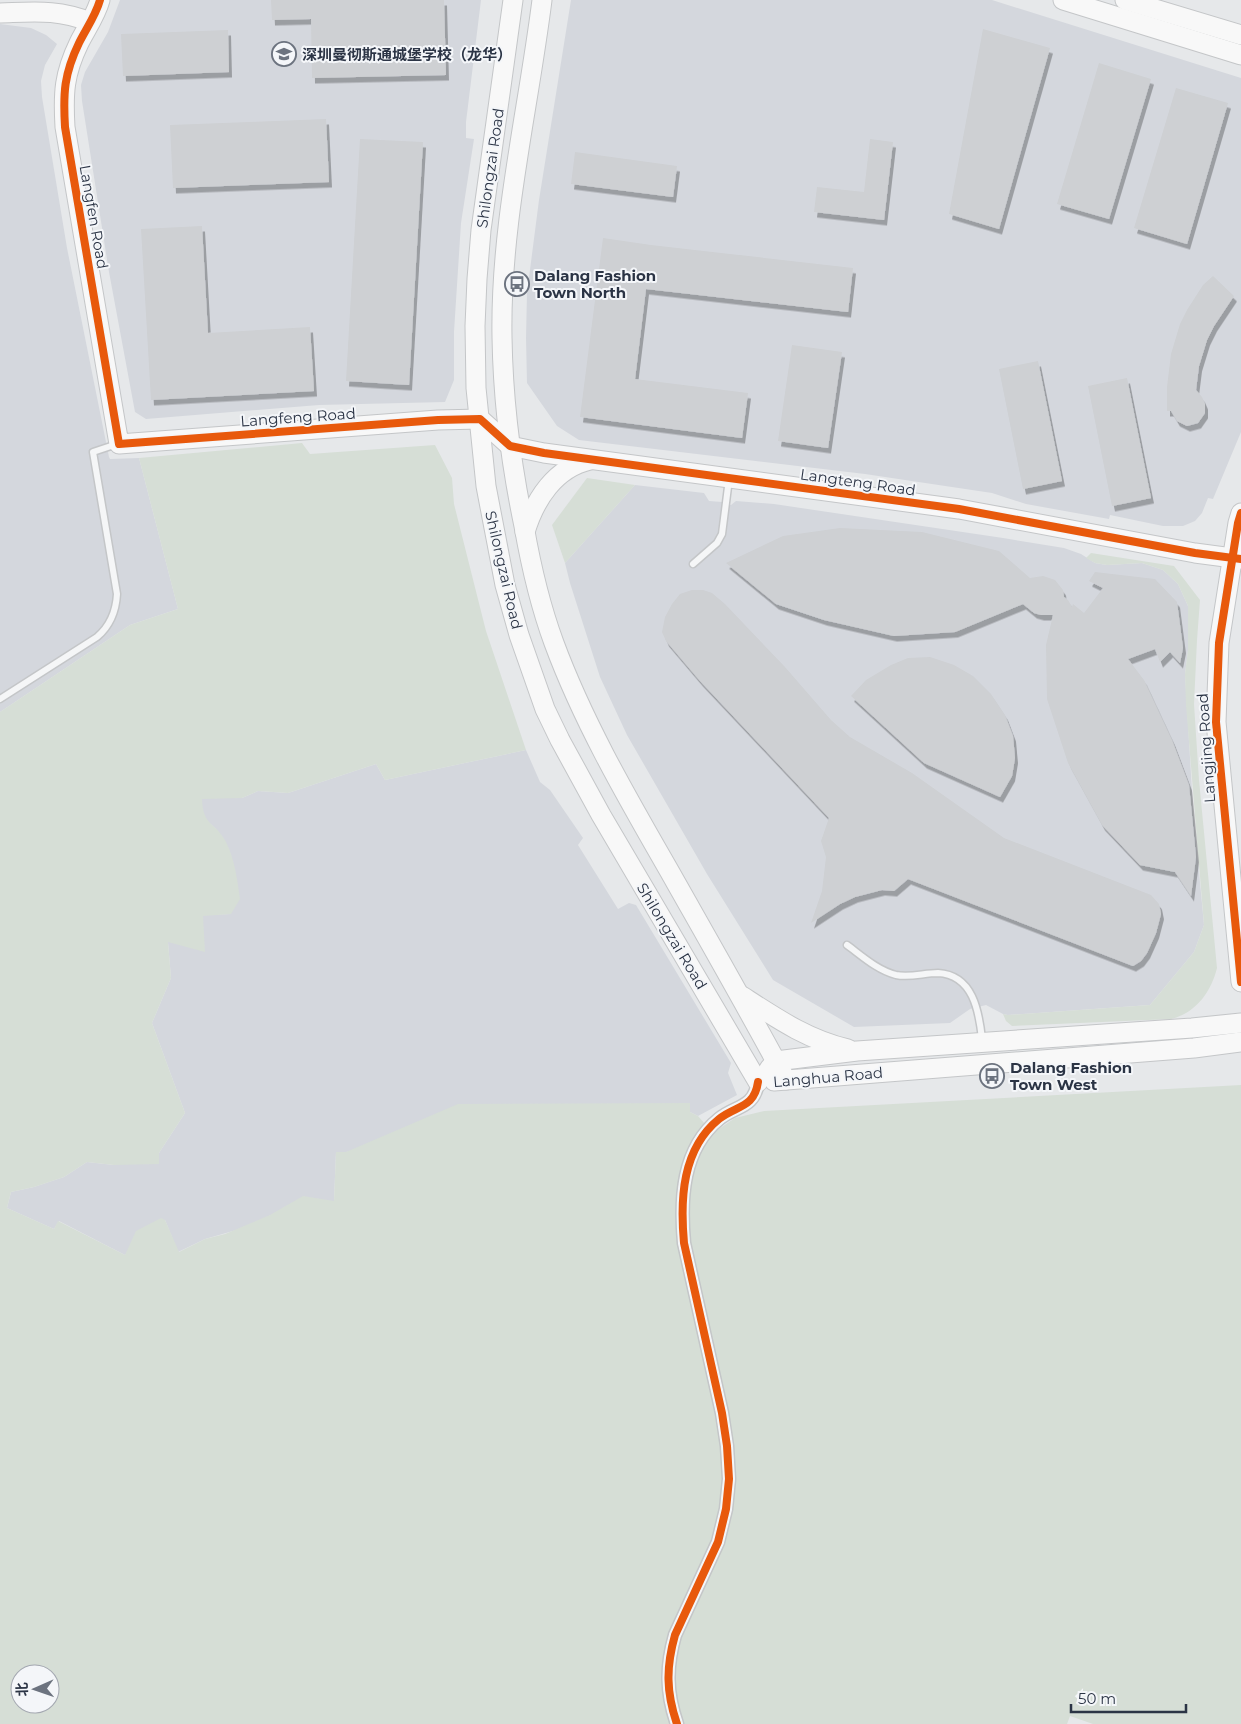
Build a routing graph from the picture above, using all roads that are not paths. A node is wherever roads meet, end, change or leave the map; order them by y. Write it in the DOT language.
graph roads {
  1 [pos="100,0"];
  2 [pos="513,0"];
  3 [pos="542,0"];
  4 [pos="1063,0"];
  5 [pos="1124,0"];
  6 [pos="0,12"];
  7 [pos="90,22"];
  8 [pos="1241,35"];
  9 [pos="1241,55"];
  10 [pos="480,419"];
  11 [pos="119,444"];
  12 [pos="510,446"];
  13 [pos="593,459"];
  14 [pos="729,478"];
  15 [pos="1241,513"];
  16 [pos="525,533"];
  17 [pos="1237,558"];
  18 [pos="693,564"];
  19 [pos="0,699"];
  20 [pos="847,945"];
  21 [pos="1241,982"];
  22 [pos="739,994"];
  23 [pos="1241,1023"];
  24 [pos="1241,1042"];
  25 [pos="983,1043"];
  26 [pos="857,1051"];
  27 [pos="776,1061"];
  28 [pos="786,1080"];
  29 [pos="758,1082"];
  30 [pos="677,1724"];
  1 -- 7 [label="main road, Langfen Road"];
  2 -- 10 [label="main road, Shilongzai Road"];
  3 -- 12 [label="main road, Shilongzai Road"];
  4 -- 9 [label="main road"];
  5 -- 8 [label="main road"];
  6 -- 7 [label="main road"];
  7 -- 11 [label="main road, Langfen Road"];
  10 -- 11 [label="main road, Langfeng Road"];
  10 -- 12 [label="main road"];
  10 -- 29 [label="main road, Shilongzai Road"];
  11 -- 19 [label="lane"];
  12 -- 13 [label="main road, Langteng Road"];
  12 -- 16 [label="main road, Shilongzai Road"];
  13 -- 14 [label="main road, Langteng Road"];
  13 -- 16 [label="main road"];
  14 -- 17 [label="main road, Langteng Road"];
  14 -- 18 [label="lane"];
  15 -- 17 [label="main road, Langjing Road"];
  16 -- 22 [label="main road, Shilongzai Road"];
  17 -- 21 [label="main road, Langjing Road"];
  20 -- 25 [label="lane"];
  22 -- 26 [label="main road"];
  22 -- 27 [label="main road, Shilongzai Road"];
  23 -- 25 [label="main road, Langhua Road"];
  24 -- 28 [label="main road, Langhua Road"];
  25 -- 26 [label="main road, Langhua Road"];
  26 -- 27 [label="main road, Langhua Road"];
  27 -- 28 [label="main road, Shilongzai Road"];
  27 -- 29 [label="main road, Langhua Road"];
  28 -- 29 [label="main road, Langhua Road"];
  29 -- 30 [label="street"];
}
